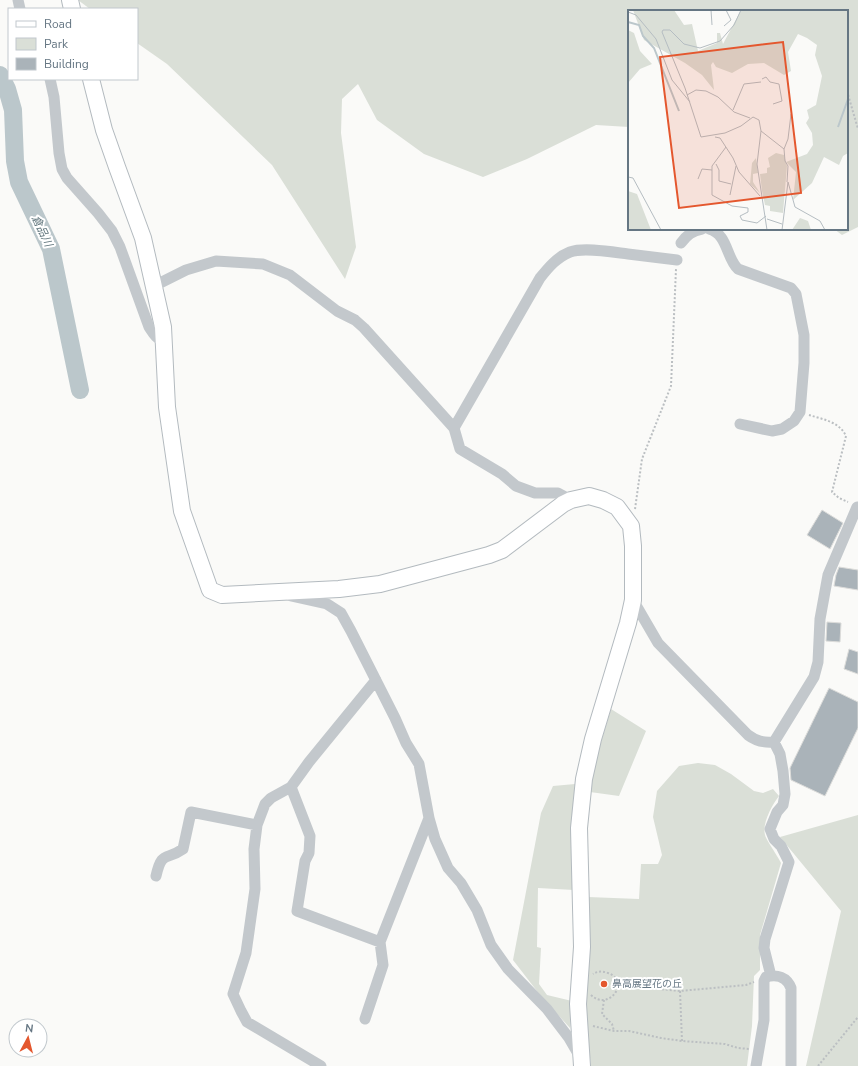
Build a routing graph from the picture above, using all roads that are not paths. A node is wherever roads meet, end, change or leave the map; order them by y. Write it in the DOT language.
graph roads {
  1 [pos="50,80"];
  2 [pos="91,80"];
  3 [pos="694,230"];
  4 [pos="713,230"];
  5 [pos="681,243"];
  6 [pos="677,260"];
  7 [pos="154,286"];
  8 [pos="164,341"];
  9 [pos="740,424"];
  10 [pos="454,428"];
  11 [pos="571,500"];
  12 [pos="856,507"];
  13 [pos="277,592"];
  14 [pos="633,600"];
  15 [pos="376,680"];
  16 [pos="774,742"];
  17 [pos="292,787"];
  18 [pos="429,818"];
  19 [pos="257,825"];
  20 [pos="156,876"];
  21 [pos="380,942"];
  22 [pos="767,978"];
  23 [pos="365,1019"];
  24 [pos="582,1064"];
  25 [pos="321,1066"];
  26 [pos="756,1066"];
  27 [pos="790,1066"];
  1 -- 8 [label="street"];
  2 -- 7 [label="street"];
  3 -- 5 [label="street"];
  4 -- 9 [label="street"];
  6 -- 10 [label="street"];
  7 -- 8 [label="street"];
  7 -- 10 [label="street"];
  8 -- 13 [label="street"];
  10 -- 11 [label="street"];
  11 -- 13 [label="street"];
  11 -- 14 [label="street"];
  12 -- 16 [label="street"];
  13 -- 15 [label="street"];
  14 -- 16 [label="street"];
  14 -- 24 [label="street"];
  15 -- 17 [label="street"];
  15 -- 18 [label="street"];
  16 -- 22 [label="street"];
  17 -- 19 [label="street"];
  17 -- 21 [label="street"];
  18 -- 21 [label="street"];
  18 -- 24 [label="street"];
  19 -- 20 [label="street"];
  19 -- 25 [label="street"];
  21 -- 23 [label="street"];
  22 -- 26 [label="street"];
  22 -- 27 [label="street"];
}
